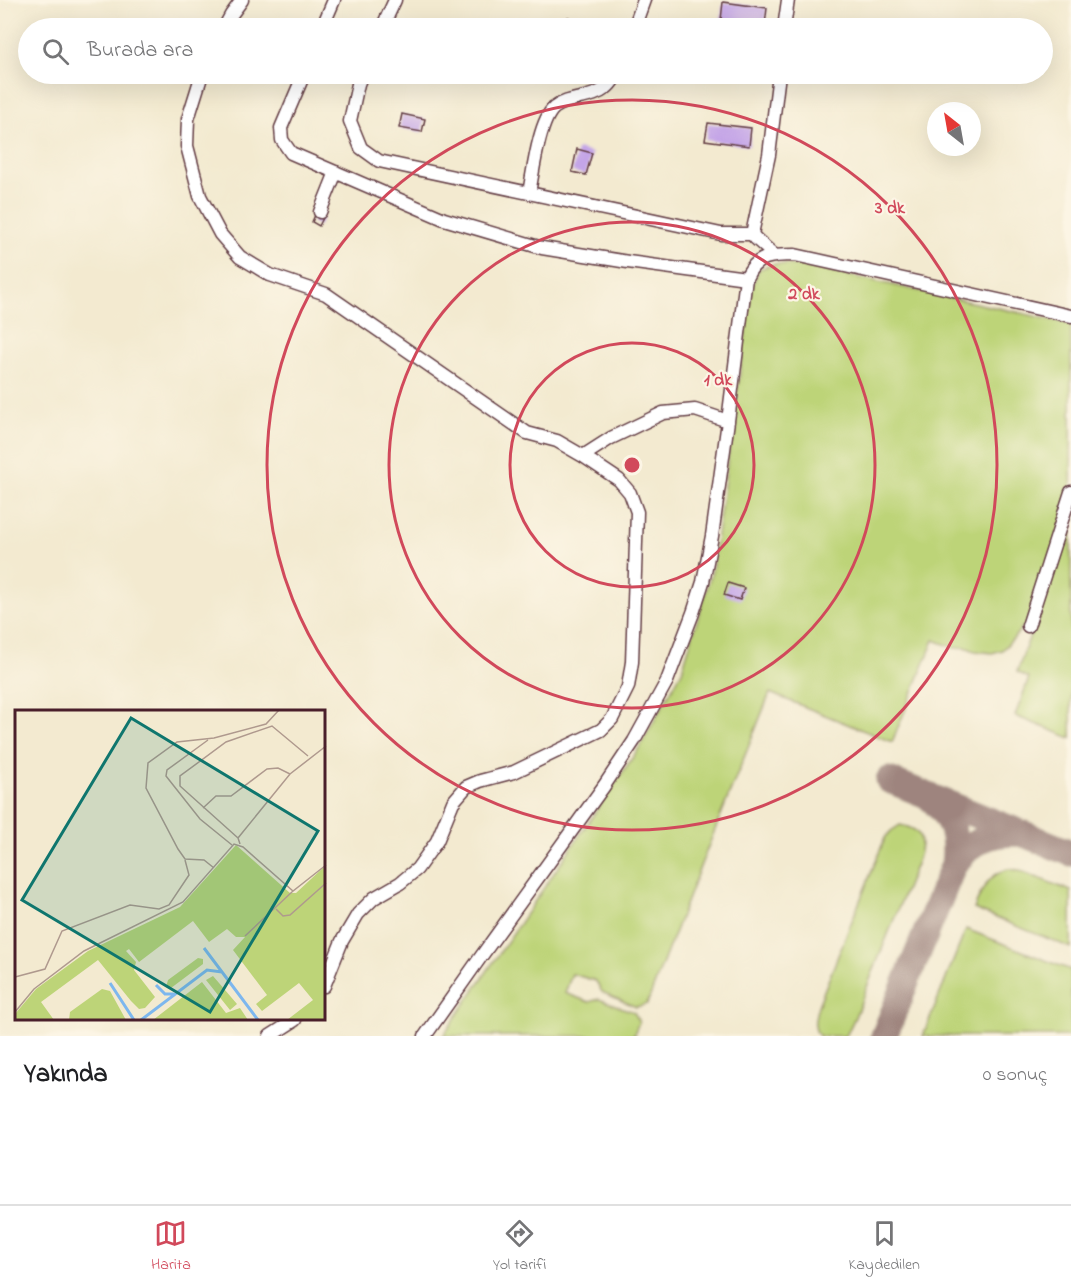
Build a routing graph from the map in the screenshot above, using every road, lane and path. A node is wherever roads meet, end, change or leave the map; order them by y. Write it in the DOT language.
graph roads {
  1 [pos="242,0"];
  2 [pos="334,0"];
  3 [pos="394,0"];
  4 [pos="644,0"];
  5 [pos="788,0"];
  6 [pos="229,18"];
  7 [pos="326,18"];
  8 [pos="386,18"];
  9 [pos="638,18"];
  10 [pos="785,18"];
  11 [pos="199,84"];
  12 [pos="300,84"];
  13 [pos="358,84"];
  14 [pos="610,84"];
  15 [pos="778,84"];
  16 [pos="336,172"];
  17 [pos="529,193"];
  18 [pos="320,212"];
  19 [pos="752,234"];
  20 [pos="774,255"];
  21 [pos="746,278"];
  22 [pos="1071,316"];
  23 [pos="728,421"];
  24 [pos="583,456"];
  25 [pos="1071,492"];
  26 [pos="1028,626"];
  27 [pos="326,981"];
  28 [pos="293,1021"];
  29 [pos="270,1036"];
  30 [pos="425,1036"];
  1 -- 6 [label="lane"];
  2 -- 7 [label="lane"];
  3 -- 8 [label="lane"];
  4 -- 9 [label="lane"];
  5 -- 10 [label="lane"];
  11 -- 24 [label="lane"];
  12 -- 16 [label="lane"];
  13 -- 17 [label="lane"];
  14 -- 17 [label="lane"];
  15 -- 19 [label="lane"];
  16 -- 18 [label="lane"];
  16 -- 21 [label="lane"];
  17 -- 19 [label="lane"];
  19 -- 20 [label="lane"];
  20 -- 21 [label="lane"];
  20 -- 22 [label="lane"];
  21 -- 23 [label="lane"];
  23 -- 24 [label="lane"];
  23 -- 30 [label="lane"];
  24 -- 27 [label="lane"];
  25 -- 26 [label="lane"];
  28 -- 29 [label="lane"];
}
